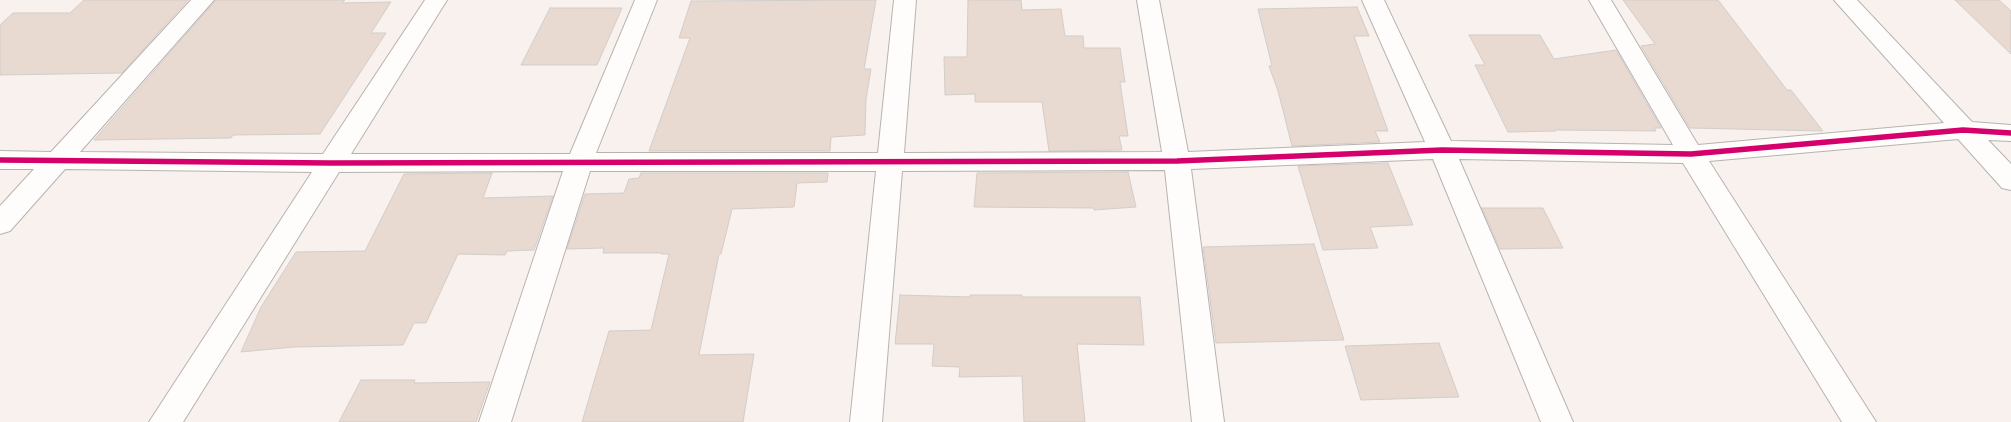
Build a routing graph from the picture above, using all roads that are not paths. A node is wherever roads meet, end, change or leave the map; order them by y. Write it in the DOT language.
graph roads {
  1 [pos="203,0"];
  2 [pos="436,0"];
  3 [pos="646,0"];
  4 [pos="905,0"];
  5 [pos="1148,0"];
  6 [pos="1373,0"];
  7 [pos="1600,0"];
  8 [pos="1845,0"];
  9 [pos="1964,130"];
  10 [pos="2011,133"];
  11 [pos="1442,150"];
  12 [pos="1691,154"];
  13 [pos="0,160"];
  14 [pos="59,160"];
  15 [pos="580,161"];
  16 [pos="891,161"];
  17 [pos="1177,161"];
  18 [pos="330,163"];
  19 [pos="2011,181"];
  20 [pos="0,224"];
  21 [pos="165,422"];
  22 [pos="495,422"];
  23 [pos="866,422"];
  24 [pos="1208,422"];
  25 [pos="1557,422"];
  26 [pos="1860,422"];
  1 -- 14 [label="street"];
  2 -- 18 [label="street"];
  3 -- 15 [label="street"];
  4 -- 16 [label="street"];
  5 -- 17 [label="street"];
  6 -- 11 [label="street"];
  7 -- 12 [label="street"];
  8 -- 9 [label="street"];
  9 -- 10 [label="street"];
  9 -- 12 [label="street"];
  9 -- 19 [label="street"];
  11 -- 12 [label="street"];
  11 -- 17 [label="street"];
  11 -- 25 [label="street"];
  12 -- 26 [label="street"];
  13 -- 14 [label="street"];
  14 -- 18 [label="street"];
  14 -- 20 [label="street"];
  15 -- 16 [label="street"];
  15 -- 18 [label="street"];
  15 -- 22 [label="street"];
  16 -- 17 [label="street"];
  16 -- 23 [label="street"];
  17 -- 24 [label="street"];
  18 -- 21 [label="street"];
}
